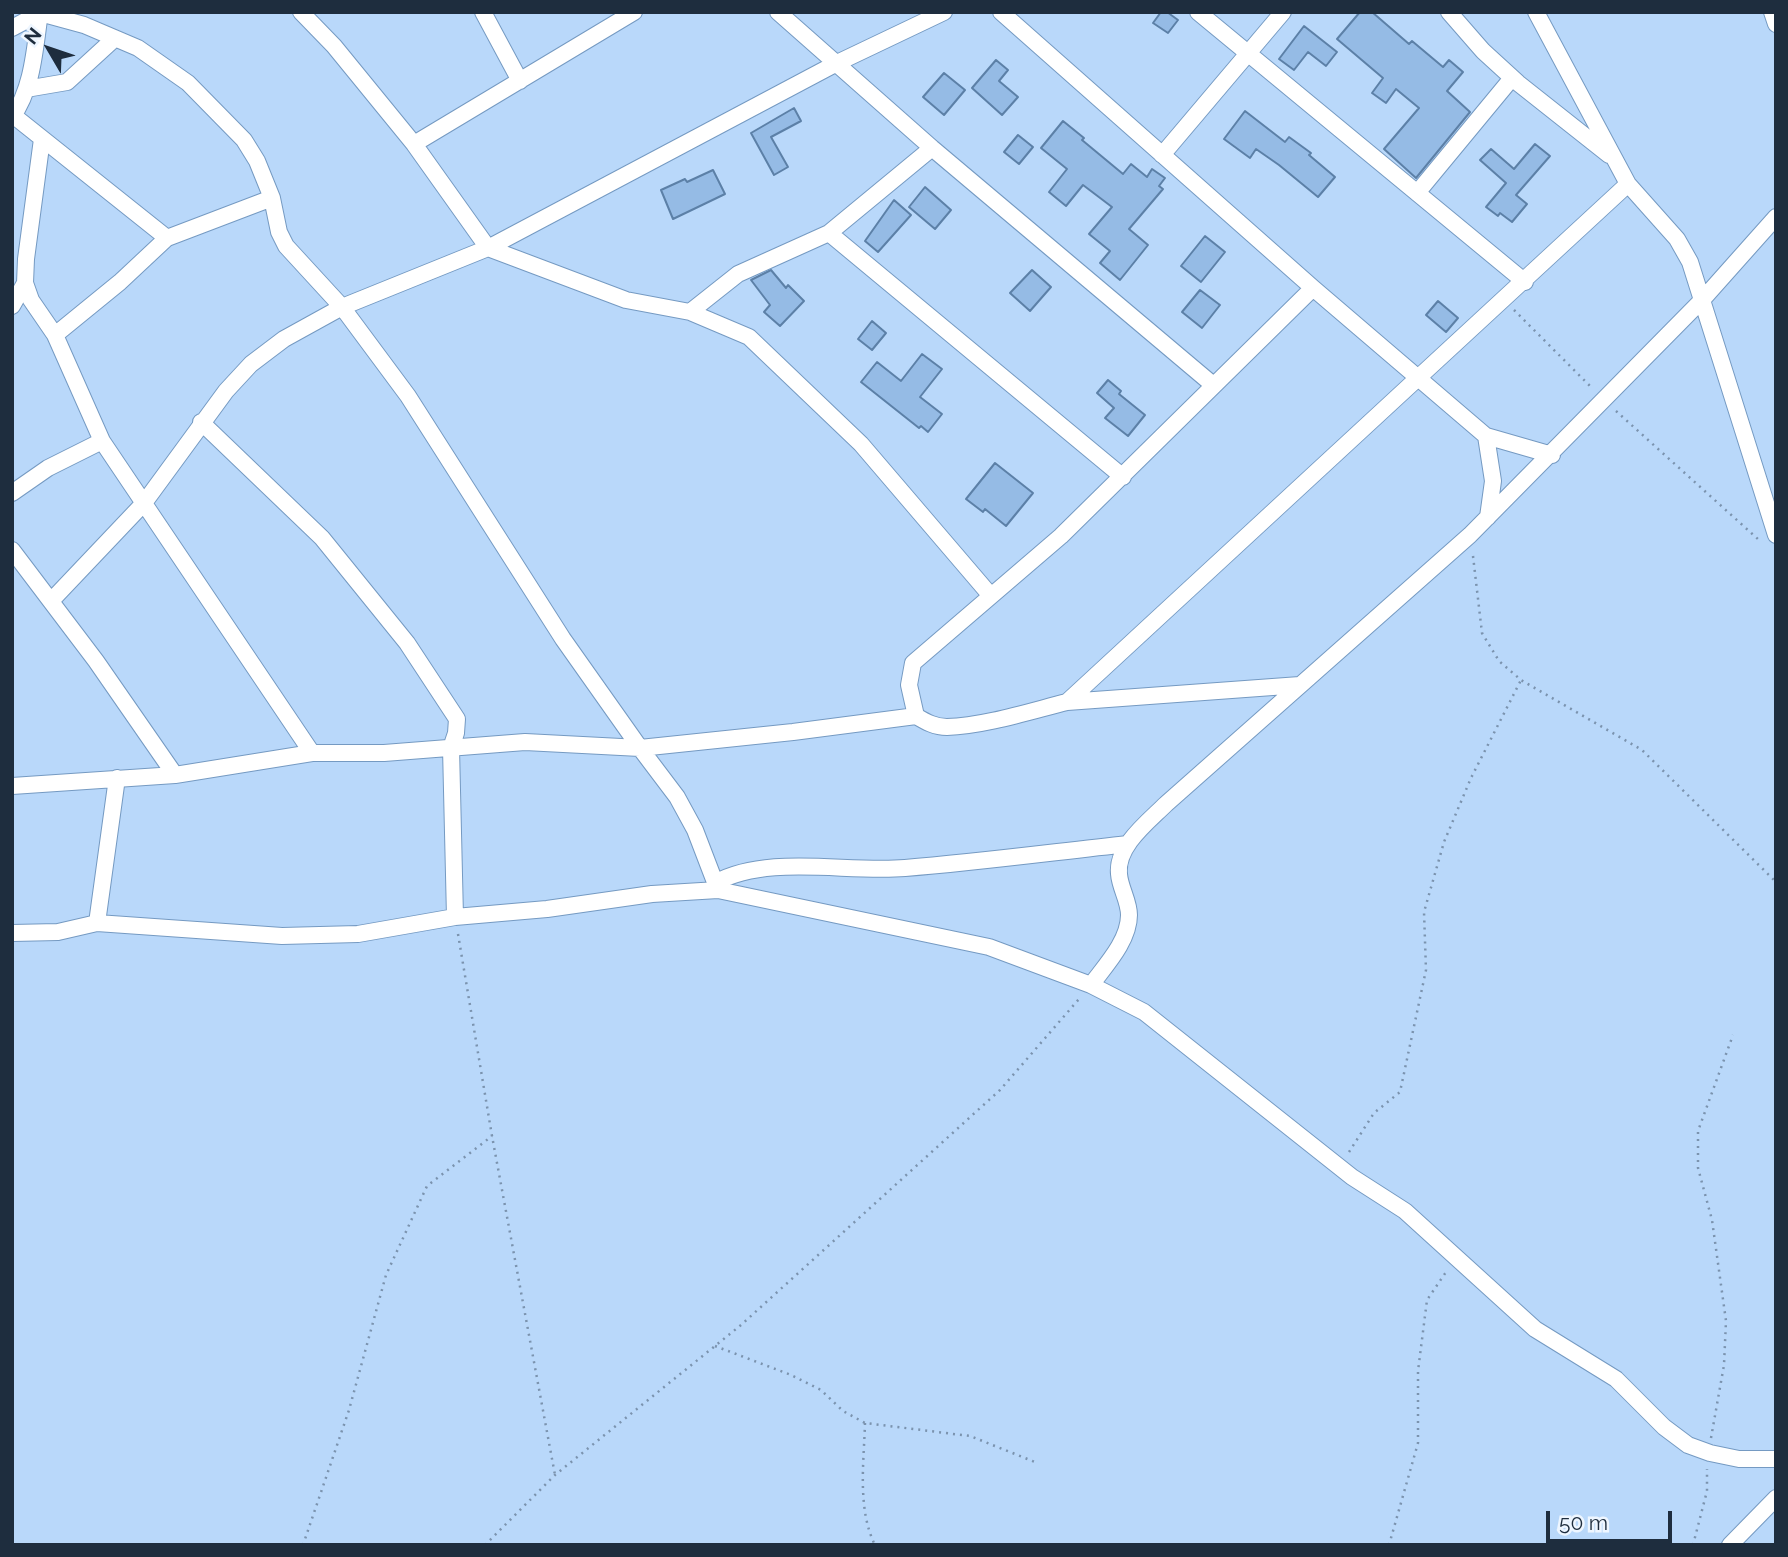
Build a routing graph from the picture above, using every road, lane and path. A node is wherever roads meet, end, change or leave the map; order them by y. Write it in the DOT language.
graph roads {
  1 [pos="301,12"];
  2 [pos="482,12"];
  3 [pos="634,12"];
  4 [pos="778,12"];
  5 [pos="944,12"];
  6 [pos="1001,12"];
  7 [pos="1198,12"];
  8 [pos="1283,12"];
  9 [pos="1449,12"];
  10 [pos="1536,12"];
  11 [pos="1772,12"];
  12 [pos="40,13"];
  13 [pos="1776,24"];
  14 [pos="12,28"];
  15 [pos="114,39"];
  16 [pos="1247,53"];
  17 [pos="837,63"];
  18 [pos="1512,78"];
  19 [pos="520,80"];
  20 [pos="26,89"];
  21 [pos="13,116"];
  22 [pos="42,139"];
  23 [pos="414,144"];
  24 [pos="932,148"];
  25 [pos="1162,155"];
  26 [pos="1616,160"];
  27 [pos="1628,184"];
  28 [pos="1417,193"];
  29 [pos="272,198"];
  30 [pos="1776,217"];
  31 [pos="829,233"];
  32 [pos="167,238"];
  33 [pos="488,248"];
  34 [pos="1525,282"];
  35 [pos="25,283"];
  36 [pos="1313,288"];
  37 [pos="1703,299"];
  38 [pos="1504,300"];
  39 [pos="12,306"];
  40 [pos="342,307"];
  41 [pos="690,312"];
  42 [pos="55,335"];
  43 [pos="1419,379"];
  44 [pos="1212,384"];
  45 [pos="1605,401"];
  46 [pos="201,422"];
  47 [pos="1486,436"];
  48 [pos="102,440"];
  49 [pos="1552,455"];
  50 [pos="1123,477"];
  51 [pos="12,493"];
  52 [pos="144,503"];
  53 [pos="1489,517"];
  54 [pos="1470,535"];
  55 [pos="1771,540"];
  56 [pos="12,550"];
  57 [pos="991,596"];
  58 [pos="51,601"];
  59 [pos="1521,680"];
  60 [pos="1300,685"];
  61 [pos="1068,702"];
  62 [pos="916,716"];
  63 [pos="451,748"];
  64 [pos="640,748"];
  65 [pos="312,754"];
  66 [pos="175,775"];
  67 [pos="117,778"];
  68 [pos="14,783"];
  69 [pos="1128,844"];
  70 [pos="1776,882"];
  71 [pos="717,886"];
  72 [pos="455,917"];
  73 [pos="97,923"];
  74 [pos="12,933"];
  75 [pos="1091,985"];
  76 [pos="1733,1035"];
  77 [pos="492,1136"];
  78 [pos="1340,1167"];
  79 [pos="1456,1257"];
  80 [pos="715,1346"];
  81 [pos="865,1423"];
  82 [pos="1707,1452"];
  83 [pos="1776,1459"];
  84 [pos="1035,1462"];
  85 [pos="555,1475"];
  86 [pos="1773,1507"];
  87 [pos="303,1545"];
  88 [pos="485,1545"];
  89 [pos="874,1545"];
  90 [pos="1389,1545"];
  91 [pos="1693,1545"];
  92 [pos="1730,1545"];
  1 -- 23 [label="street"];
  2 -- 19 [label="street"];
  3 -- 19 [label="street"];
  4 -- 17 [label="street"];
  5 -- 17 [label="street"];
  6 -- 25 [label="street"];
  7 -- 16 [label="street"];
  8 -- 16 [label="street"];
  9 -- 18 [label="street"];
  10 -- 26 [label="street"];
  11 -- 13 [label="street"];
  12 -- 14 [label="street"];
  12 -- 15 [label="street"];
  12 -- 20 [label="street"];
  15 -- 20 [label="street"];
  15 -- 29 [label="street"];
  16 -- 25 [label="street"];
  16 -- 28 [label="street"];
  17 -- 24 [label="street"];
  17 -- 33 [label="street"];
  18 -- 26 [label="street"];
  18 -- 28 [label="street"];
  19 -- 23 [label="street"];
  20 -- 21 [label="street"];
  21 -- 22 [label="street"];
  22 -- 32 [label="street"];
  22 -- 35 [label="street"];
  23 -- 33 [label="street"];
  24 -- 31 [label="street"];
  24 -- 44 [label="street"];
  25 -- 36 [label="street"];
  26 -- 27 [label="street"];
  27 -- 34 [label="street"];
  27 -- 37 [label="street"];
  28 -- 34 [label="street"];
  29 -- 32 [label="street"];
  29 -- 40 [label="street"];
  30 -- 37 [label="street"];
  31 -- 41 [label="street"];
  31 -- 50 [label="street"];
  32 -- 42 [label="street"];
  33 -- 40 [label="street"];
  33 -- 41 [label="street"];
  34 -- 38 [label="street"];
  35 -- 39 [label="street"];
  35 -- 42 [label="street"];
  36 -- 43 [label="street"];
  36 -- 44 [label="street"];
  37 -- 45 [label="street"];
  37 -- 55 [label="street"];
  38 -- 43 [label="street"];
  38 -- 45 [label="path"];
  40 -- 46 [label="street"];
  40 -- 64 [label="street"];
  41 -- 57 [label="street"];
  42 -- 48 [label="street"];
  43 -- 47 [label="street"];
  43 -- 61 [label="street"];
  44 -- 50 [label="street"];
  45 -- 49 [label="street"];
  45 -- 55 [label="path"];
  46 -- 52 [label="street"];
  46 -- 63 [label="street"];
  47 -- 49 [label="street"];
  47 -- 53 [label="street"];
  48 -- 51 [label="street"];
  48 -- 52 [label="street"];
  49 -- 53 [label="street"];
  50 -- 57 [label="street"];
  52 -- 58 [label="street"];
  52 -- 65 [label="street"];
  53 -- 54 [label="street"];
  54 -- 59 [label="path"];
  54 -- 60 [label="street"];
  56 -- 58 [label="street"];
  57 -- 62 [label="street"];
  58 -- 66 [label="street"];
  59 -- 70 [label="path"];
  59 -- 78 [label="path"];
  60 -- 61 [label="street"];
  60 -- 69 [label="street"];
  61 -- 62 [label="street"];
  62 -- 64 [label="street"];
  63 -- 64 [label="street"];
  63 -- 65 [label="street"];
  63 -- 72 [label="street"];
  64 -- 71 [label="street"];
  65 -- 66 [label="street"];
  66 -- 67 [label="street"];
  67 -- 68 [label="street"];
  67 -- 73 [label="street"];
  69 -- 71 [label="street"];
  69 -- 75 [label="street"];
  71 -- 72 [label="street"];
  71 -- 75 [label="street"];
  72 -- 73 [label="street"];
  72 -- 77 [label="path"];
  73 -- 74 [label="street"];
  75 -- 78 [label="street"];
  75 -- 80 [label="path"];
  76 -- 82 [label="path"];
  77 -- 85 [label="path"];
  77 -- 87 [label="path"];
  78 -- 79 [label="street"];
  79 -- 82 [label="street"];
  79 -- 90 [label="path"];
  80 -- 81 [label="path"];
  80 -- 85 [label="path"];
  81 -- 84 [label="path"];
  81 -- 89 [label="path"];
  82 -- 83 [label="street"];
  82 -- 91 [label="path"];
  85 -- 88 [label="path"];
  86 -- 92 [label="street"];
}
